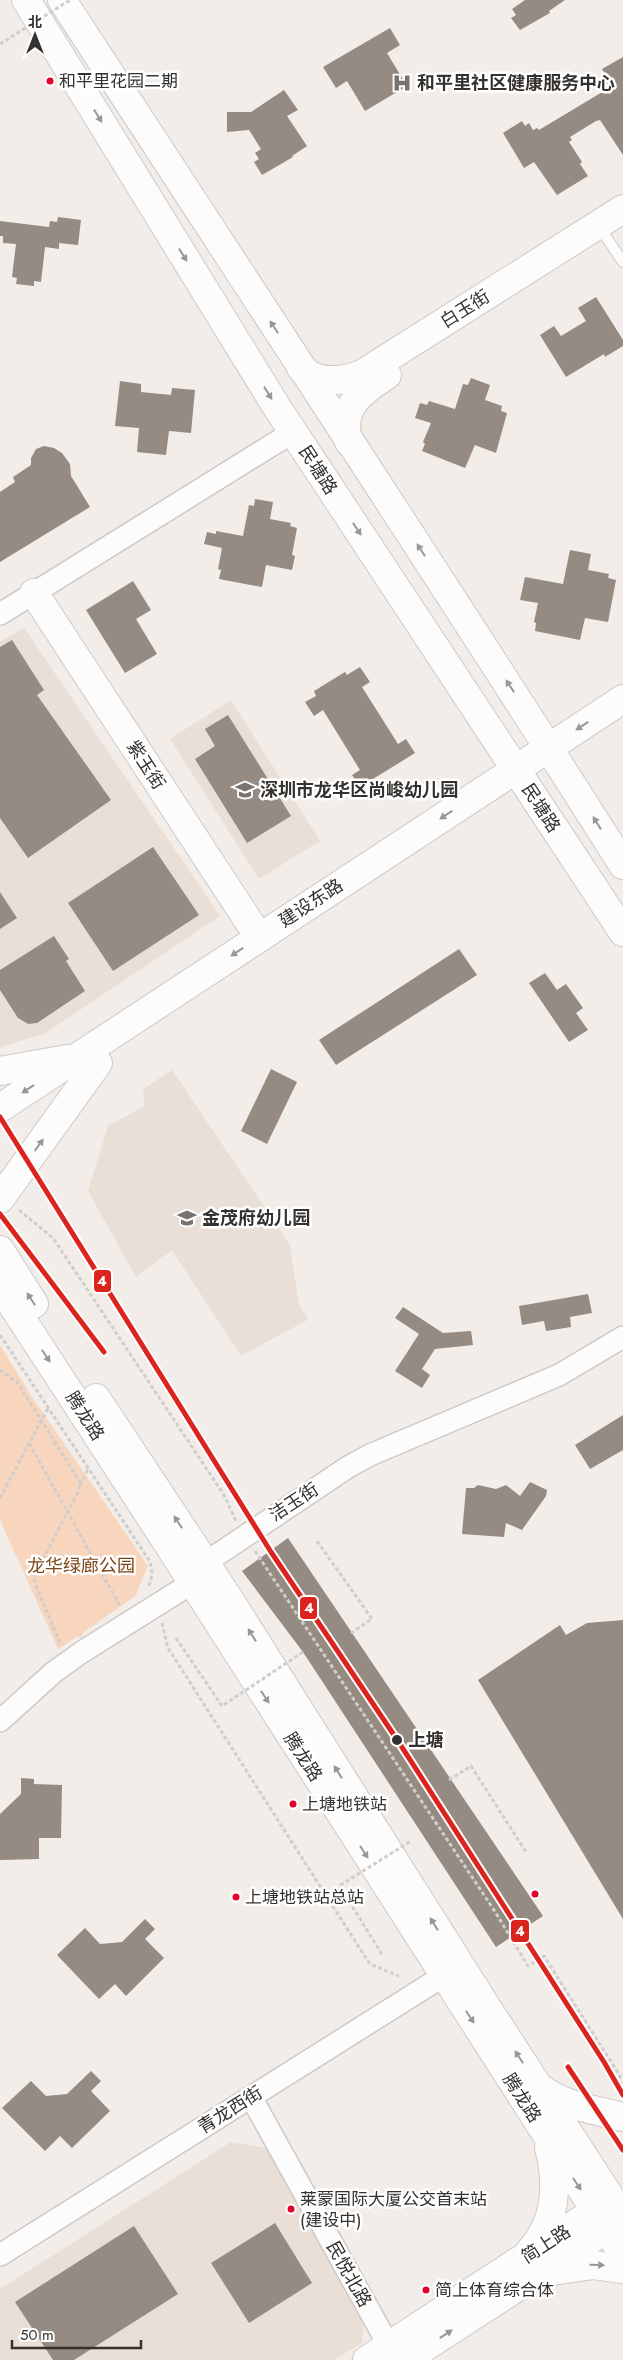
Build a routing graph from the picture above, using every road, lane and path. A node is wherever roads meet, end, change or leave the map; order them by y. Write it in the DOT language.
graph roads {
  1 [pos="26,0"];
  2 [pos="62,0"];
  3 [pos="70,0"];
  4 [pos="0,44"];
  5 [pos="623,209"];
  6 [pos="614,232"];
  7 [pos="623,262"];
  8 [pos="301,368"];
  9 [pos="293,432"];
  10 [pos="349,442"];
  11 [pos="34,593"];
  12 [pos="0,614"];
  13 [pos="623,699"];
  14 [pos="623,721"];
  15 [pos="554,755"];
  16 [pos="521,777"];
  17 [pos="623,864"];
  18 [pos="623,932"];
  19 [pos="259,937"];
  20 [pos="87,1060"];
  21 [pos="0,1070"];
  22 [pos="0,1108"];
  23 [pos="0,1129"];
  24 [pos="6,1202"];
  25 [pos="0,1250"];
  26 [pos="0,1286"];
  27 [pos="0,1336"];
  28 [pos="623,1337"];
  29 [pos="0,1370"];
  30 [pos="48,1408"];
  31 [pos="41,1420"];
  32 [pos="29,1444"];
  33 [pos="88,1469"];
  34 [pos="80,1486"];
  35 [pos="0,1498"];
  36 [pos="67,1513"];
  37 [pos="239,1527"];
  38 [pos="317,1541"];
  39 [pos="250,1544"];
  40 [pos="198,1573"];
  41 [pos="147,1590"];
  42 [pos="122,1610"];
  43 [pos="162,1620"];
  44 [pos="351,1633"];
  45 [pos="176,1638"];
  46 [pos="63,1650"];
  47 [pos="303,1652"];
  48 [pos="0,1721"];
  49 [pos="449,1780"];
  50 [pos="411,1841"];
  51 [pos="526,1852"];
  52 [pos="383,1956"];
  53 [pos="452,1971"];
  54 [pos="399,1976"];
  55 [pos="538,2086"];
  56 [pos="251,2097"];
  57 [pos="622,2109"];
  58 [pos="545,2134"];
  59 [pos="614,2212"];
  60 [pos="623,2254"];
  61 [pos="0,2255"];
  62 [pos="529,2268"];
  63 [pos="623,2269"];
  64 [pos="387,2355"];
  1 -- 9 [label="main road, 民塘路, one-way"];
  8 -- 2 [label="main road, one-way"];
  3 -- 4 [label="path, bridge"];
  5 -- 8 [label="main road, 白玉街"];
  6 -- 7 [label="lane"];
  6 -- 10 [label="main road, 白玉街"];
  8 -- 10 [label="main road"];
  9 -- 11 [label="street"];
  9 -- 16 [label="main road, 民塘路, one-way"];
  15 -- 10 [label="main road, one-way"];
  11 -- 12 [label="street"];
  11 -- 19 [label="main road, 紫玉街"];
  13 -- 15 [label="main road, 建设东路, one-way"];
  14 -- 15 [label="main road, 建设东路"];
  15 -- 16 [label="main road, 建设东路"];
  17 -- 15 [label="main road, one-way"];
  16 -- 18 [label="main road, 民塘路"];
  16 -- 19 [label="main road, 建设东路, one-way"];
  16 -- 20 [label="main road, 建设东路"];
  19 -- 20 [label="main road, 建设东路, one-way"];
  20 -- 21 [label="main road"];
  20 -- 22 [label="main road, 建设东路, one-way"];
  20 -- 23 [label="main road, 建设东路"];
  24 -- 20 [label="main road, one-way"];
  24 -- 37 [label="path"];
  40 -- 25 [label="main road, 腾龙路, one-way"];
  26 -- 40 [label="main road, 腾龙路, one-way"];
  27 -- 30 [label="path"];
  28 -- 40 [label="street, 洁玉街"];
  29 -- 31 [label="path"];
  30 -- 31 [label="path"];
  30 -- 33 [label="path"];
  31 -- 32 [label="path"];
  31 -- 34 [label="path"];
  32 -- 35 [label="path"];
  32 -- 36 [label="path"];
  33 -- 34 [label="path"];
  33 -- 41 [label="path"];
  34 -- 36 [label="path"];
  36 -- 42 [label="path"];
  36 -- 46 [label="path"];
  38 -- 44 [label="path"];
  39 -- 57 [label="path"];
  40 -- 48 [label="street, 洁玉街"];
  40 -- 53 [label="main road, 腾龙路"];
  43 -- 54 [label="path"];
  45 -- 47 [label="path, bridge"];
  49 -- 51 [label="path"];
  50 -- 52 [label="path, bridge"];
  55 -- 53 [label="main road, 腾龙路, one-way"];
  53 -- 56 [label="street, 青龙西街"];
  53 -- 58 [label="main road, 腾龙路, one-way"];
  55 -- 57 [label="main road"];
  55 -- 59 [label="main road, 腾龙路"];
  56 -- 61 [label="street, 青龙西街"];
  56 -- 64 [label="street, 民悦北路"];
  58 -- 59 [label="main road, 腾龙路, one-way"];
  58 -- 62 [label="main road"];
  59 -- 60 [label="main road, 腾龙路"];
  59 -- 62 [label="main road, 简上路"];
  62 -- 63 [label="main road, one-way"];
  62 -- 64 [label="main road, 简上路"];
}
